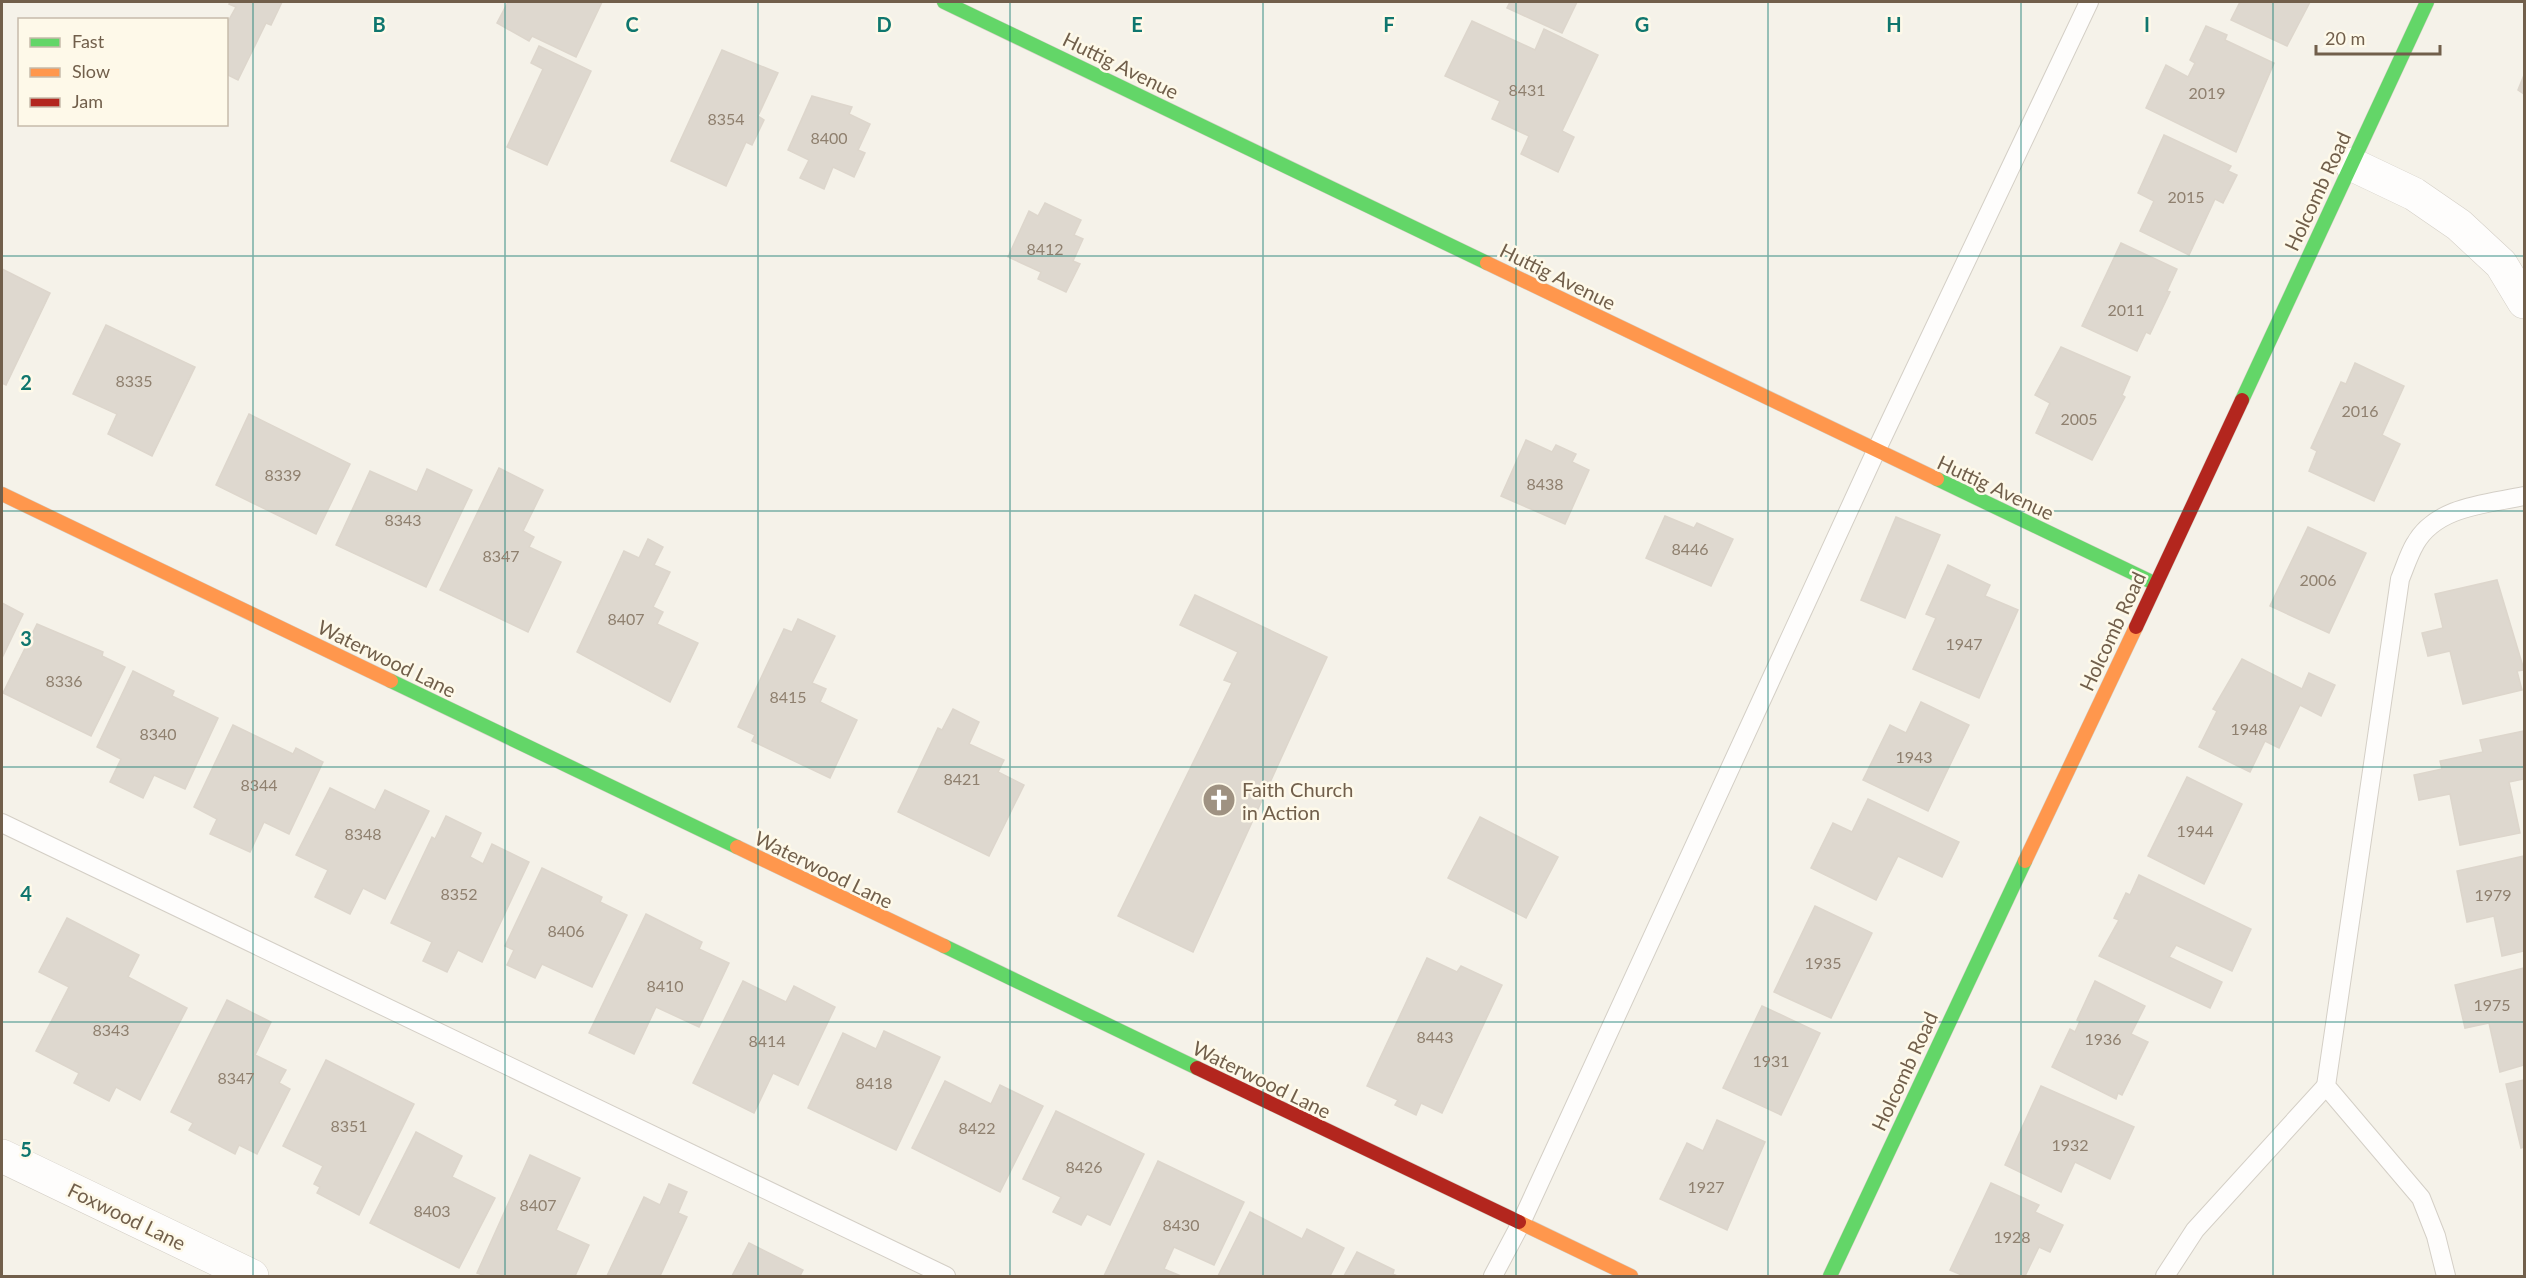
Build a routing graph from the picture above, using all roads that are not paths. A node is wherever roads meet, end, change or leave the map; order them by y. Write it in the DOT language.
graph roads {
  1 [pos="944,2"];
  2 [pos="2089,2"];
  3 [pos="2427,2"];
  4 [pos="2351,164"];
  5 [pos="2524,303"];
  6 [pos="1876,451"];
  7 [pos="2,494"];
  8 [pos="2524,496"];
  9 [pos="2156,584"];
  10 [pos="2,823"];
  11 [pos="2326,1086"];
  12 [pos="2,1156"];
  13 [pos="1520,1225"];
  14 [pos="252,1276"];
  15 [pos="946,1276"];
  16 [pos="1493,1276"];
  17 [pos="1631,1276"];
  18 [pos="1830,1276"];
  19 [pos="2165,1276"];
  20 [pos="2446,1276"];
  1 -- 6 [label="street, Huttig Avenue"];
  2 -- 6 [label="lane"];
  3 -- 4 [label="street, Holcomb Road"];
  4 -- 5 [label="street"];
  4 -- 9 [label="street, Holcomb Road"];
  6 -- 9 [label="street, Huttig Avenue"];
  6 -- 13 [label="lane"];
  7 -- 13 [label="street, Waterwood Lane"];
  8 -- 11 [label="lane"];
  9 -- 18 [label="street, Holcomb Road"];
  10 -- 15 [label="lane"];
  11 -- 19 [label="lane"];
  11 -- 20 [label="lane"];
  12 -- 14 [label="street, Foxwood Lane"];
  13 -- 16 [label="lane"];
  13 -- 17 [label="street, Waterwood Lane"];
}
